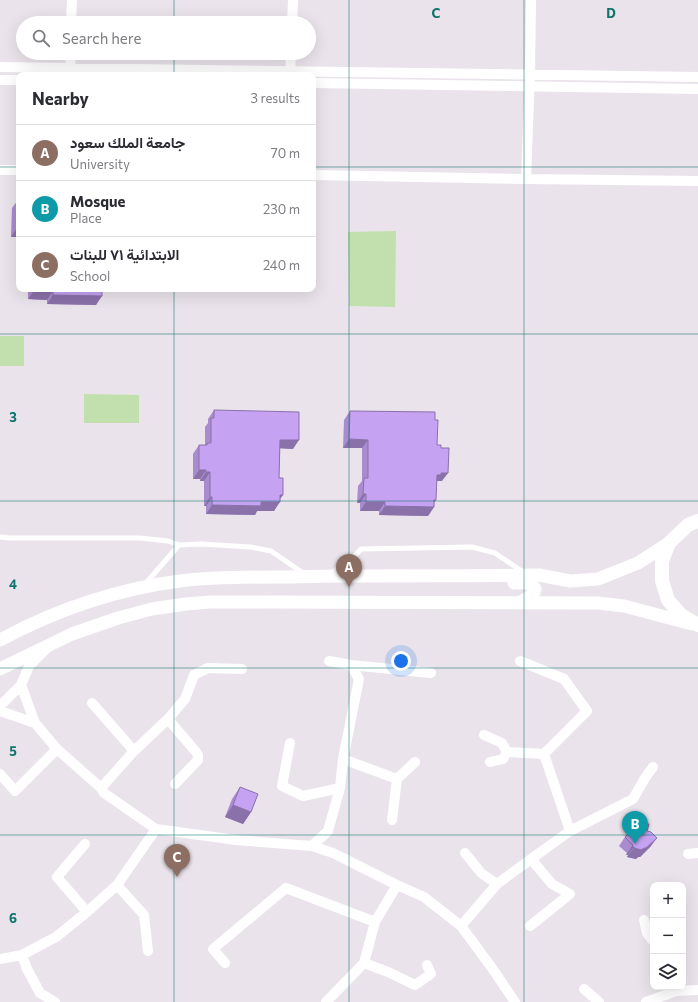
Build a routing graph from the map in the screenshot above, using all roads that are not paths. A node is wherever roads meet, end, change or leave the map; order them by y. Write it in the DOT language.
graph roads {
  1 [pos="72,0"];
  2 [pos="293,0"];
  3 [pos="531,0"];
  4 [pos="71,16"];
  5 [pos="292,16"];
  6 [pos="70,60"];
  7 [pos="291,60"];
  8 [pos="0,67"];
  9 [pos="70,71"];
  10 [pos="180,72"];
  11 [pos="290,72"];
  12 [pos="316,73"];
  13 [pos="530,74"];
  14 [pos="698,77"];
  15 [pos="0,80"];
  16 [pos="16,80"];
  17 [pos="316,83"];
  18 [pos="530,87"];
  19 [pos="698,88"];
  20 [pos="0,170"];
  21 [pos="16,170"];
  22 [pos="316,175"];
  23 [pos="526,179"];
  24 [pos="698,181"];
  25 [pos="698,512"];
  26 [pos="693,523"];
  27 [pos="0,537"];
  28 [pos="669,543"];
  29 [pos="179,545"];
  30 [pos="308,576"];
  31 [pos="327,576"];
  32 [pos="493,576"];
  33 [pos="529,576"];
  34 [pos="142,588"];
  35 [pos="520,603"];
  36 [pos="698,625"];
  37 [pos="0,640"];
  38 [pos="51,644"];
  39 [pos="329,661"];
  40 [pos="520,661"];
  41 [pos="351,665"];
  42 [pos="242,669"];
  43 [pos="0,670"];
  44 [pos="431,673"];
  45 [pos="21,685"];
  46 [pos="92,703"];
  47 [pos="0,706"];
  48 [pos="0,711"];
  49 [pos="168,720"];
  50 [pos="35,723"];
  51 [pos="484,735"];
  52 [pos="290,743"];
  53 [pos="57,749"];
  54 [pos="134,751"];
  55 [pos="507,752"];
  56 [pos="544,754"];
  57 [pos="343,759"];
  58 [pos="414,762"];
  59 [pos="490,762"];
  60 [pos="653,767"];
  61 [pos="0,774"];
  62 [pos="397,779"];
  63 [pos="176,784"];
  64 [pos="101,788"];
  65 [pos="340,788"];
  66 [pos="392,820"];
  67 [pos="156,829"];
  68 [pos="570,831"];
  69 [pos="85,844"];
  70 [pos="312,846"];
  71 [pos="465,853"];
  72 [pos="531,859"];
  73 [pos="497,884"];
  74 [pos="117,885"];
  75 [pos="397,886"];
  76 [pos="87,912"];
  77 [pos="644,920"];
  78 [pos="375,922"];
  79 [pos="461,926"];
  80 [pos="530,926"];
  81 [pos="650,937"];
  82 [pos="148,951"];
  83 [pos="22,955"];
  84 [pos="0,959"];
  85 [pos="225,963"];
  86 [pos="364,963"];
  87 [pos="428,965"];
  88 [pos="584,989"];
  89 [pos="686,989"];
  90 [pos="674,990"];
  91 [pos="698,990"];
  92 [pos="55,1002"];
  93 [pos="326,1002"];
  94 [pos="515,1002"];
  95 [pos="599,1002"];
  96 [pos="646,1002"];
  1 -- 4 [label="street"];
  2 -- 5 [label="street"];
  3 -- 13 [label="street"];
  6 -- 9 [label="street"];
  7 -- 11 [label="street"];
  8 -- 9 [label="street"];
  9 -- 10 [label="street"];
  12 -- 13 [label="street"];
  13 -- 14 [label="street"];
  13 -- 18 [label="street"];
  15 -- 16 [label="street"];
  17 -- 18 [label="street"];
  18 -- 19 [label="street"];
  18 -- 23 [label="street"];
  20 -- 21 [label="street"];
  22 -- 23 [label="street"];
  23 -- 24 [label="street"];
  25 -- 26 [label="main road"];
  26 -- 28 [label="main road"];
  27 -- 29 [label="lane"];
  28 -- 33 [label="street"];
  28 -- 36 [label="main road"];
  29 -- 30 [label="lane"];
  29 -- 34 [label="lane"];
  30 -- 31 [label="street"];
  30 -- 34 [label="street"];
  31 -- 32 [label="street"];
  31 -- 33 [label="lane"];
  32 -- 33 [label="street"];
  32 -- 35 [label="street"];
  34 -- 37 [label="street"];
  35 -- 36 [label="street"];
  35 -- 38 [label="street"];
  38 -- 43 [label="street"];
  38 -- 45 [label="street"];
  39 -- 41 [label="street"];
  40 -- 56 [label="street"];
  41 -- 44 [label="street"];
  41 -- 57 [label="street"];
  42 -- 49 [label="street"];
  45 -- 47 [label="street"];
  45 -- 50 [label="street"];
  46 -- 54 [label="street"];
  48 -- 50 [label="street"];
  49 -- 54 [label="street"];
  49 -- 63 [label="street"];
  50 -- 53 [label="street"];
  51 -- 55 [label="street"];
  52 -- 65 [label="street"];
  53 -- 61 [label="street"];
  53 -- 64 [label="street"];
  54 -- 64 [label="street"];
  55 -- 56 [label="street"];
  55 -- 59 [label="street"];
  56 -- 68 [label="street"];
  57 -- 62 [label="street"];
  57 -- 65 [label="street"];
  58 -- 62 [label="street"];
  60 -- 68 [label="street"];
  62 -- 66 [label="street"];
  64 -- 67 [label="street"];
  65 -- 70 [label="street"];
  67 -- 70 [label="street"];
  67 -- 74 [label="street"];
  68 -- 72 [label="street"];
  69 -- 76 [label="street"];
  70 -- 75 [label="street"];
  71 -- 73 [label="street"];
  72 -- 73 [label="street"];
  72 -- 80 [label="street"];
  73 -- 79 [label="street"];
  74 -- 76 [label="street"];
  74 -- 82 [label="street"];
  75 -- 78 [label="street"];
  75 -- 79 [label="street"];
  76 -- 83 [label="street"];
  77 -- 81 [label="street"];
  78 -- 85 [label="street"];
  78 -- 86 [label="street"];
  79 -- 94 [label="street"];
  83 -- 84 [label="street"];
  83 -- 92 [label="street"];
  86 -- 87 [label="street"];
  86 -- 93 [label="street"];
  88 -- 95 [label="street"];
  89 -- 91 [label="street"];
  90 -- 96 [label="street"];
}
